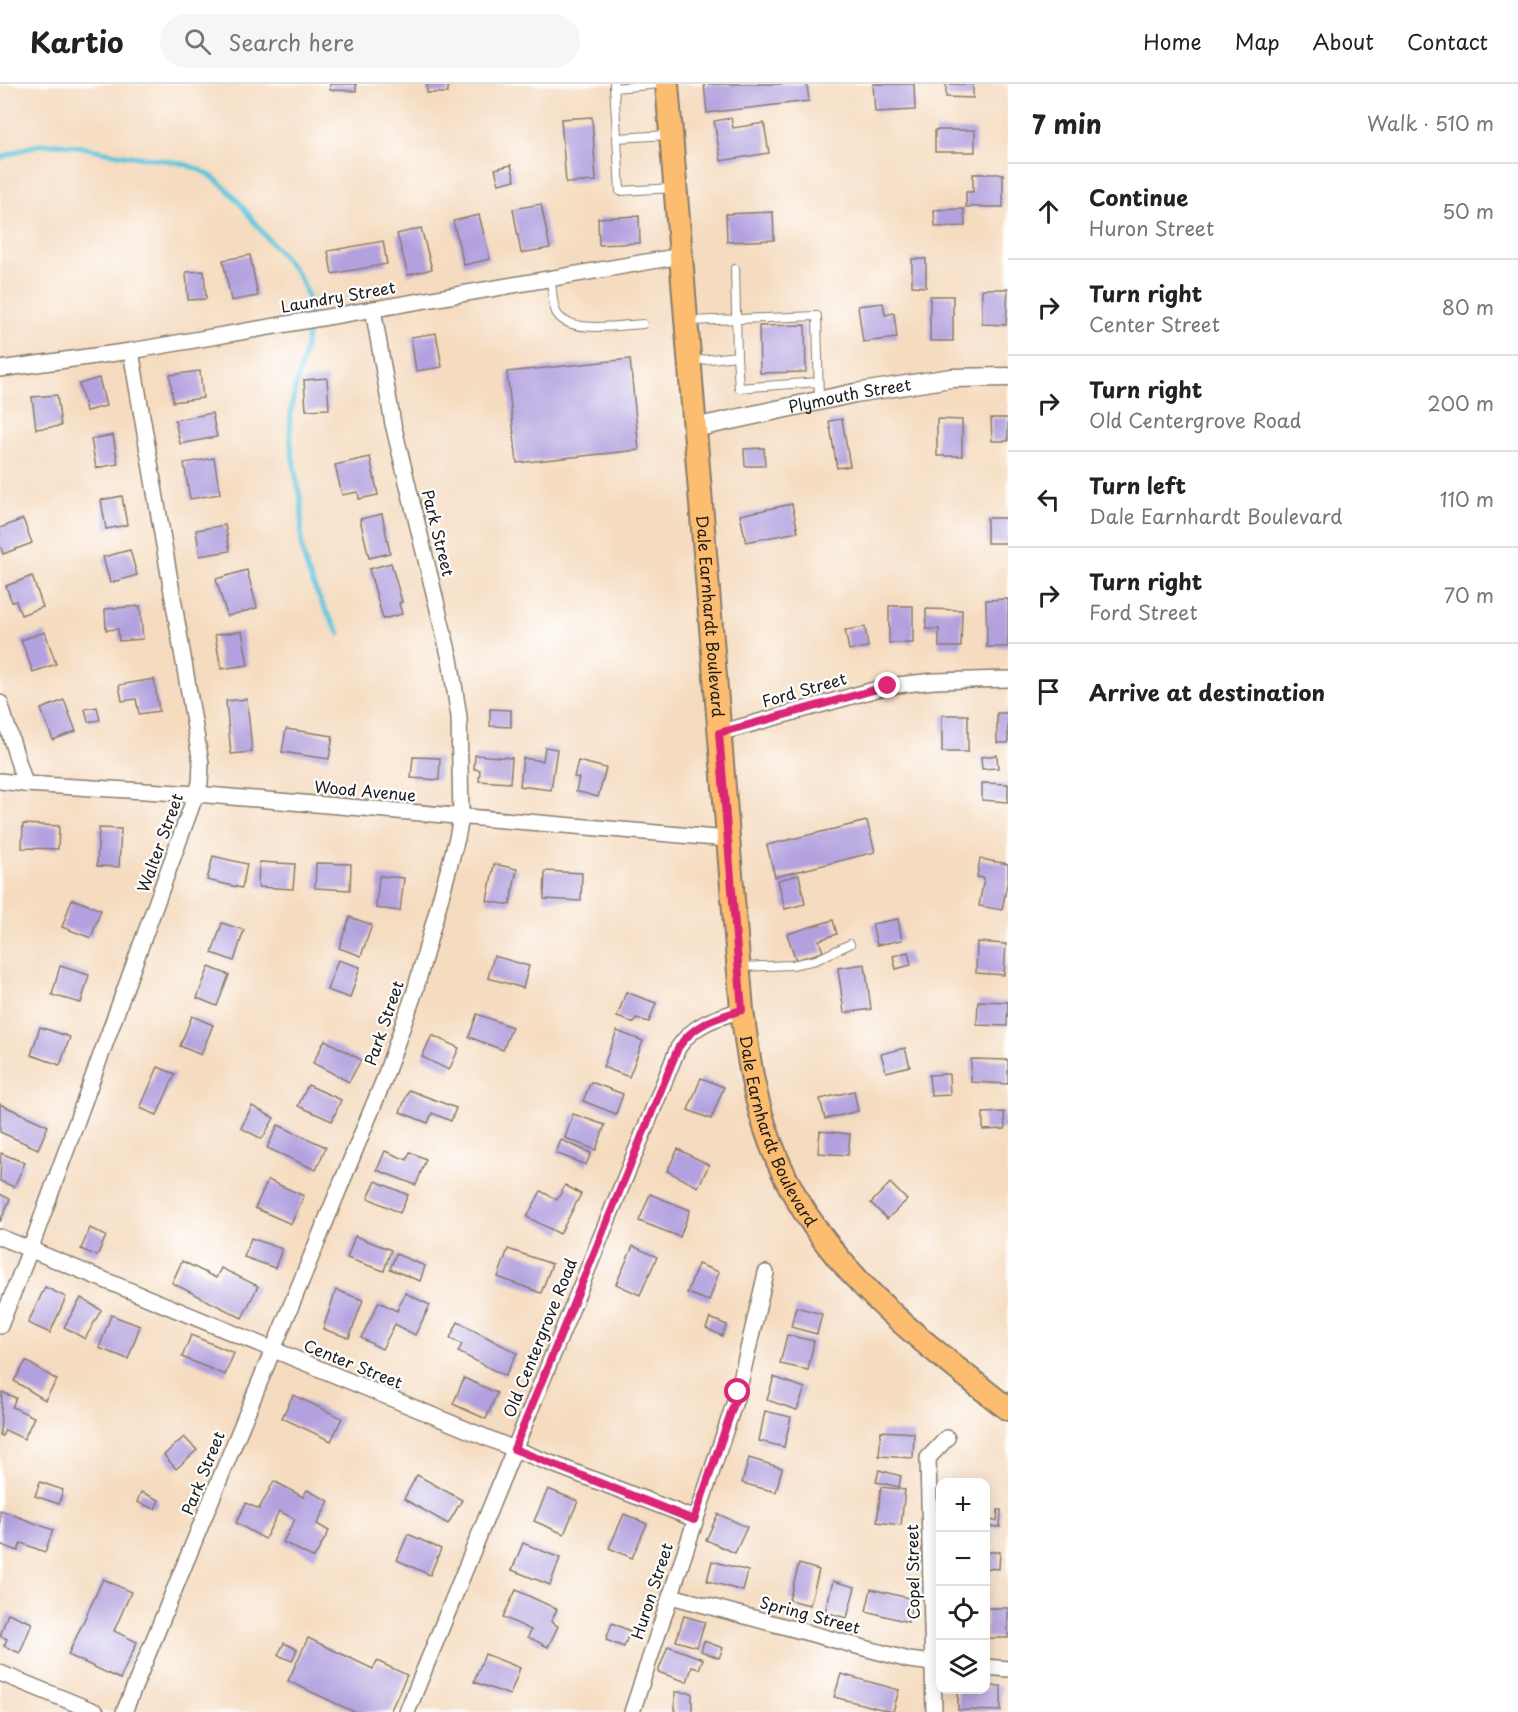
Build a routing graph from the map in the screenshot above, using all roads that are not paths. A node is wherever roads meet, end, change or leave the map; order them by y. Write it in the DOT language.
graph roads {
  1 [pos="660,84"];
  2 [pos="667,84"];
  3 [pos="614,86"];
  4 [pos="671,135"];
  5 [pos="617,138"];
  6 [pos="675,188"];
  7 [pos="681,256"];
  8 [pos="735,269"];
  9 [pos="552,279"];
  10 [pos="373,309"];
  11 [pos="737,319"];
  12 [pos="686,321"];
  13 [pos="643,324"];
  14 [pos="131,351"];
  15 [pos="737,356"];
  16 [pos="689,362"];
  17 [pos="0,369"];
  18 [pos="1008,377"];
  19 [pos="819,392"];
  20 [pos="694,428"];
  21 [pos="1008,679"];
  22 [pos="0,703"];
  23 [pos="719,733"];
  24 [pos="0,781"];
  25 [pos="25,784"];
  26 [pos="196,795"];
  27 [pos="461,818"];
  28 [pos="728,839"];
  29 [pos="850,944"];
  30 [pos="738,967"];
  31 [pos="742,1010"];
  32 [pos="0,1237"];
  33 [pos="30,1250"];
  34 [pos="765,1273"];
  35 [pos="0,1326"];
  36 [pos="273,1350"];
  37 [pos="1008,1409"];
  38 [pos="947,1438"];
  39 [pos="514,1449"];
  40 [pos="694,1520"];
  41 [pos="671,1596"];
  42 [pos="936,1641"];
  43 [pos="936,1664"];
  44 [pos="990,1667"];
  45 [pos="1008,1669"];
  46 [pos="0,1673"];
  47 [pos="936,1680"];
  48 [pos="96,1712"];
  49 [pos="124,1712"];
  50 [pos="407,1712"];
  51 [pos="632,1712"];
  52 [pos="934,1712"];
  1 -- 3 [label="lane"];
  2 -- 4 [label="main road, Dale Earnhardt Boulevard"];
  3 -- 5 [label="lane"];
  4 -- 5 [label="lane"];
  4 -- 6 [label="main road, Dale Earnhardt Boulevard"];
  5 -- 6 [label="lane"];
  6 -- 7 [label="main road, Dale Earnhardt Boulevard"];
  7 -- 9 [label="street, Laundry Street"];
  7 -- 12 [label="main road, Dale Earnhardt Boulevard"];
  8 -- 11 [label="lane"];
  9 -- 10 [label="street, Laundry Street"];
  9 -- 13 [label="lane"];
  10 -- 14 [label="street, Laundry Street"];
  10 -- 27 [label="street, Park Street"];
  11 -- 12 [label="lane"];
  11 -- 15 [label="lane"];
  11 -- 19 [label="lane"];
  12 -- 16 [label="main road, Dale Earnhardt Boulevard"];
  14 -- 17 [label="street, Laundry Street"];
  14 -- 26 [label="street, Walter Street"];
  15 -- 16 [label="lane"];
  15 -- 19 [label="lane"];
  16 -- 20 [label="main road, Dale Earnhardt Boulevard"];
  18 -- 19 [label="street, Plymouth Street"];
  19 -- 20 [label="street, Plymouth Street"];
  20 -- 23 [label="main road, Dale Earnhardt Boulevard"];
  21 -- 23 [label="street, Ford Street"];
  22 -- 25 [label="street"];
  23 -- 28 [label="main road, Dale Earnhardt Boulevard"];
  24 -- 25 [label="street, Wood Avenue"];
  25 -- 26 [label="street, Wood Avenue"];
  26 -- 27 [label="street, Wood Avenue"];
  26 -- 33 [label="street, Walter Street"];
  27 -- 28 [label="street, Wood Avenue"];
  27 -- 36 [label="street, Park Street"];
  28 -- 30 [label="main road, Dale Earnhardt Boulevard"];
  29 -- 30 [label="lane"];
  30 -- 31 [label="main road, Dale Earnhardt Boulevard"];
  31 -- 37 [label="main road, Dale Earnhardt Boulevard"];
  31 -- 39 [label="street, Old Centergrove Road"];
  32 -- 33 [label="street, Center Street"];
  33 -- 35 [label="street, Walter Street"];
  33 -- 36 [label="street, Center Street"];
  34 -- 40 [label="street, Huron Street"];
  36 -- 39 [label="street, Center Street"];
  36 -- 49 [label="street, Park Street"];
  38 -- 42 [label="street, Copel Street"];
  39 -- 40 [label="street, Center Street"];
  39 -- 50 [label="street, Old Centergrove Road"];
  40 -- 41 [label="street, Huron Street"];
  41 -- 43 [label="street, Spring Street"];
  41 -- 51 [label="street, Huron Street"];
  44 -- 45 [label="street"];
  46 -- 48 [label="street"];
  47 -- 52 [label="street, Copel Street"];
}
